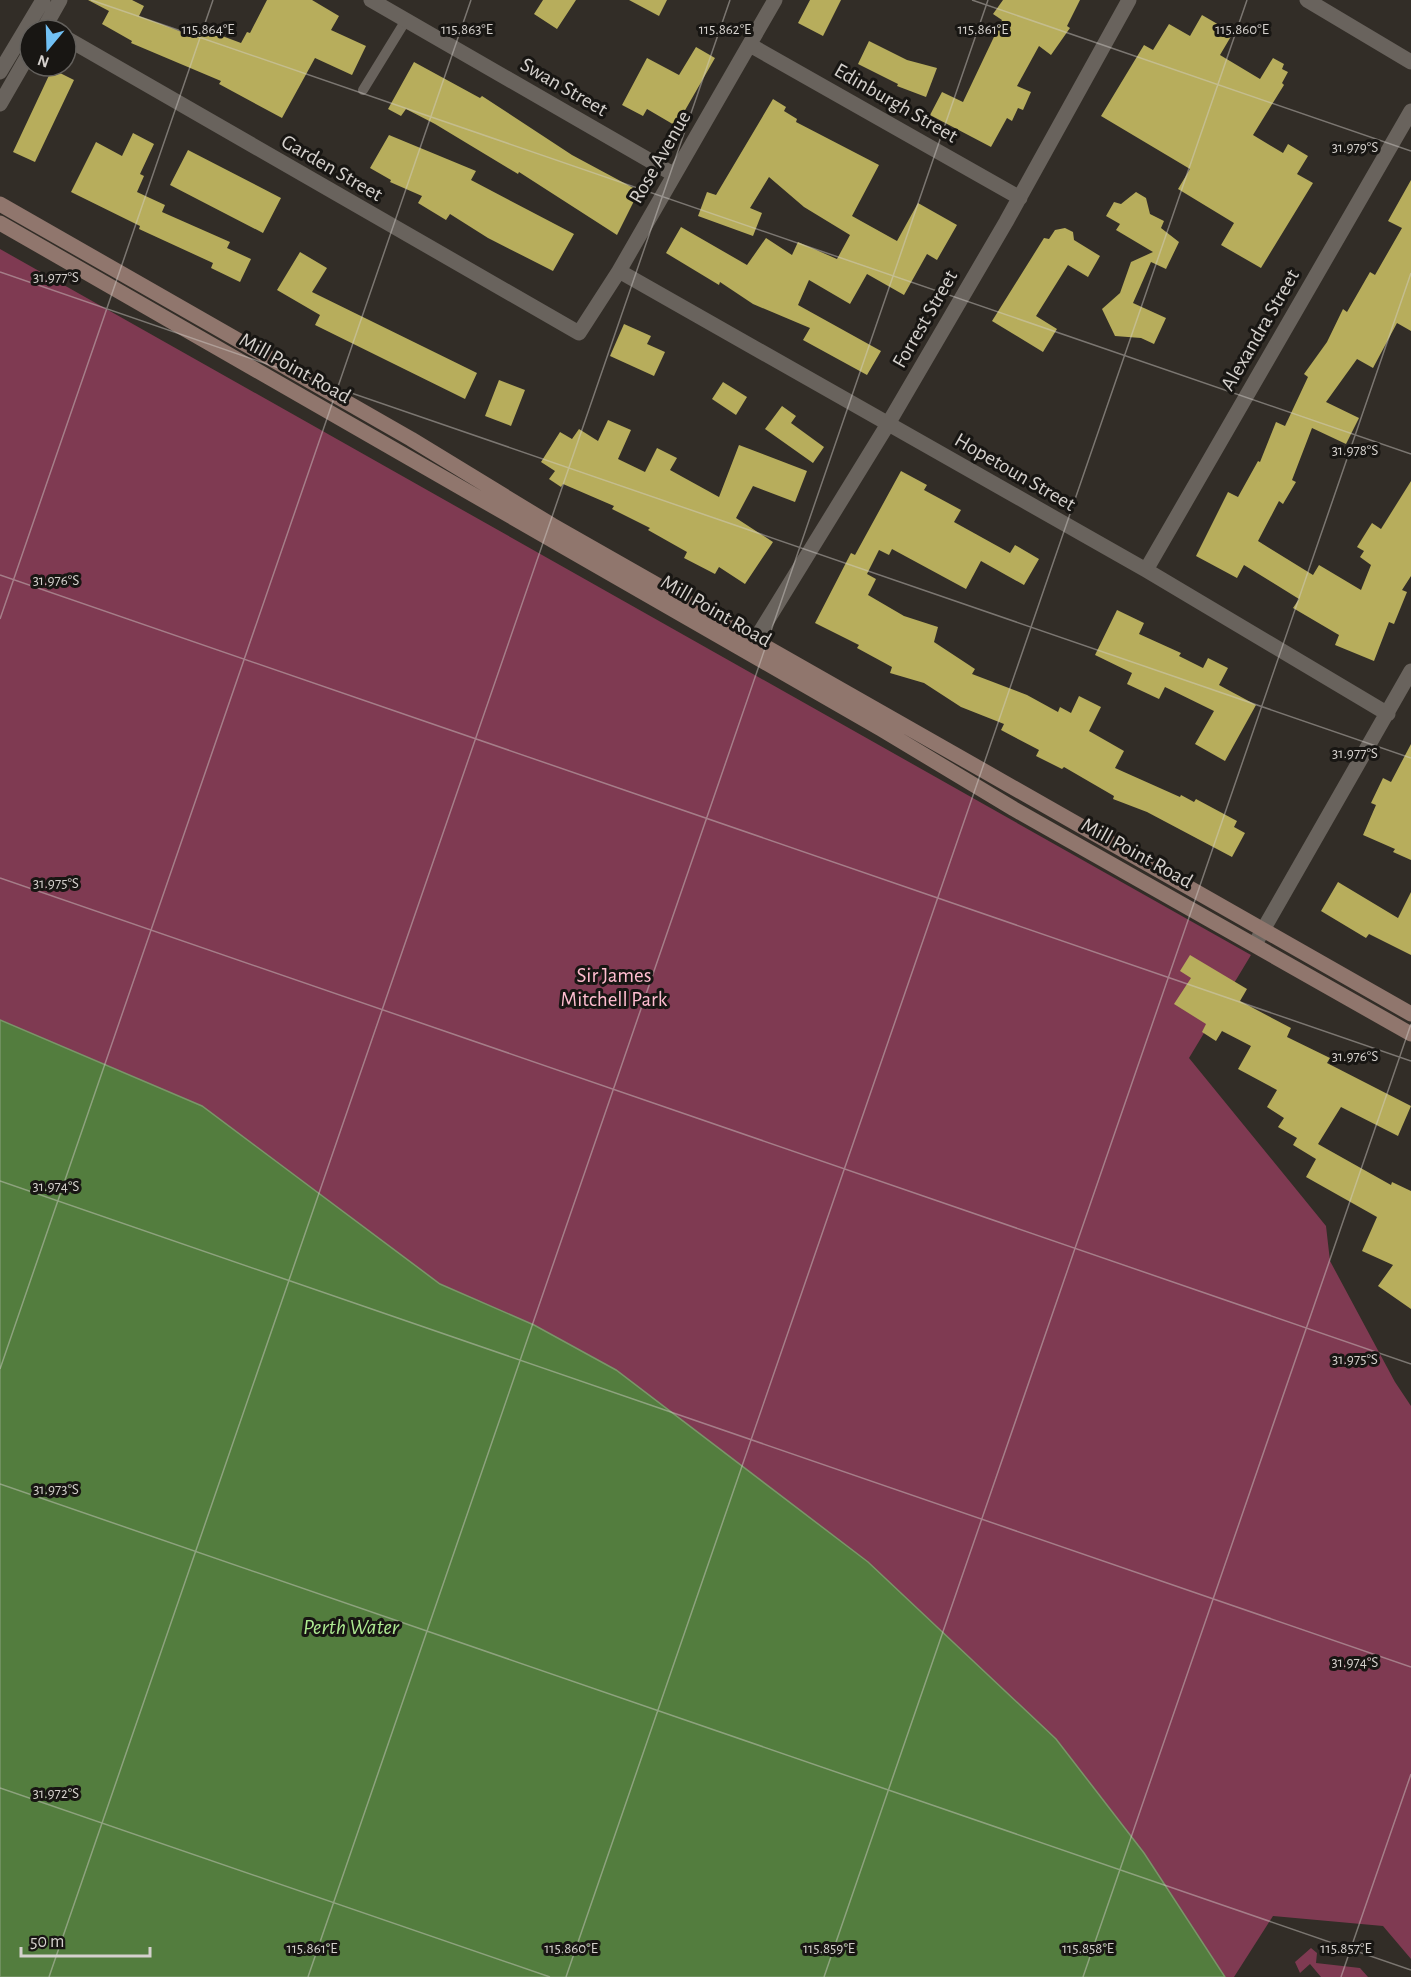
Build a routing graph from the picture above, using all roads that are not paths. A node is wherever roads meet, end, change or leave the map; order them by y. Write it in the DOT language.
graph roads {
  1 [pos="43,0"];
  2 [pos="60,0"];
  3 [pos="371,0"];
  4 [pos="775,0"];
  5 [pos="1129,0"];
  6 [pos="1307,0"];
  7 [pos="43,18"];
  8 [pos="48,18"];
  9 [pos="406,20"];
  10 [pos="78,45"];
  11 [pos="750,45"];
  12 [pos="18,53"];
  13 [pos="1411,62"];
  14 [pos="0,72"];
  15 [pos="18,73"];
  16 [pos="363,90"];
  17 [pos="0,104"];
  18 [pos="1411,111"];
  19 [pos="673,174"];
  20 [pos="1020,198"];
  21 [pos="0,204"];
  22 [pos="0,223"];
  23 [pos="619,271"];
  24 [pos="579,333"];
  25 [pos="888,424"];
  26 [pos="1146,570"];
  27 [pos="751,647"];
  28 [pos="1411,671"];
  29 [pos="1405,695"];
  30 [pos="1388,714"];
  31 [pos="1263,929"];
  32 [pos="1255,944"];
  33 [pos="1411,1014"];
  34 [pos="1411,1034"];
  1 -- 7 [label="street"];
  2 -- 8 [label="street"];
  3 -- 9 [label="street, Swan Street"];
  4 -- 11 [label="street, Rose Avenue"];
  5 -- 20 [label="street, Forrest Street"];
  6 -- 13 [label="street"];
  9 -- 16 [label="lane"];
  9 -- 19 [label="street, Swan Street"];
  10 -- 24 [label="street, Garden Street"];
  11 -- 19 [label="street, Rose Avenue"];
  11 -- 20 [label="street, Edinburgh Street"];
  12 -- 14 [label="street"];
  15 -- 17 [label="street"];
  18 -- 26 [label="street, Alexandra Street"];
  19 -- 23 [label="street, Rose Avenue"];
  20 -- 25 [label="street, Forrest Street"];
  21 -- 27 [label="main road, Mill Point Road"];
  22 -- 27 [label="main road, Mill Point Road"];
  23 -- 24 [label="street, Rose Avenue"];
  23 -- 25 [label="street, Hopetoun Street"];
  25 -- 26 [label="street, Hopetoun Street"];
  25 -- 27 [label="street, Forrest Street"];
  26 -- 30 [label="street, Hopetoun Street"];
  27 -- 31 [label="main road, Mill Point Road"];
  27 -- 32 [label="main road, Mill Point Road"];
  28 -- 29 [label="street"];
  29 -- 30 [label="street"];
  30 -- 31 [label="street"];
  31 -- 32 [label="street"];
  31 -- 33 [label="main road, Mill Point Road"];
  32 -- 34 [label="main road, Mill Point Road"];
}
